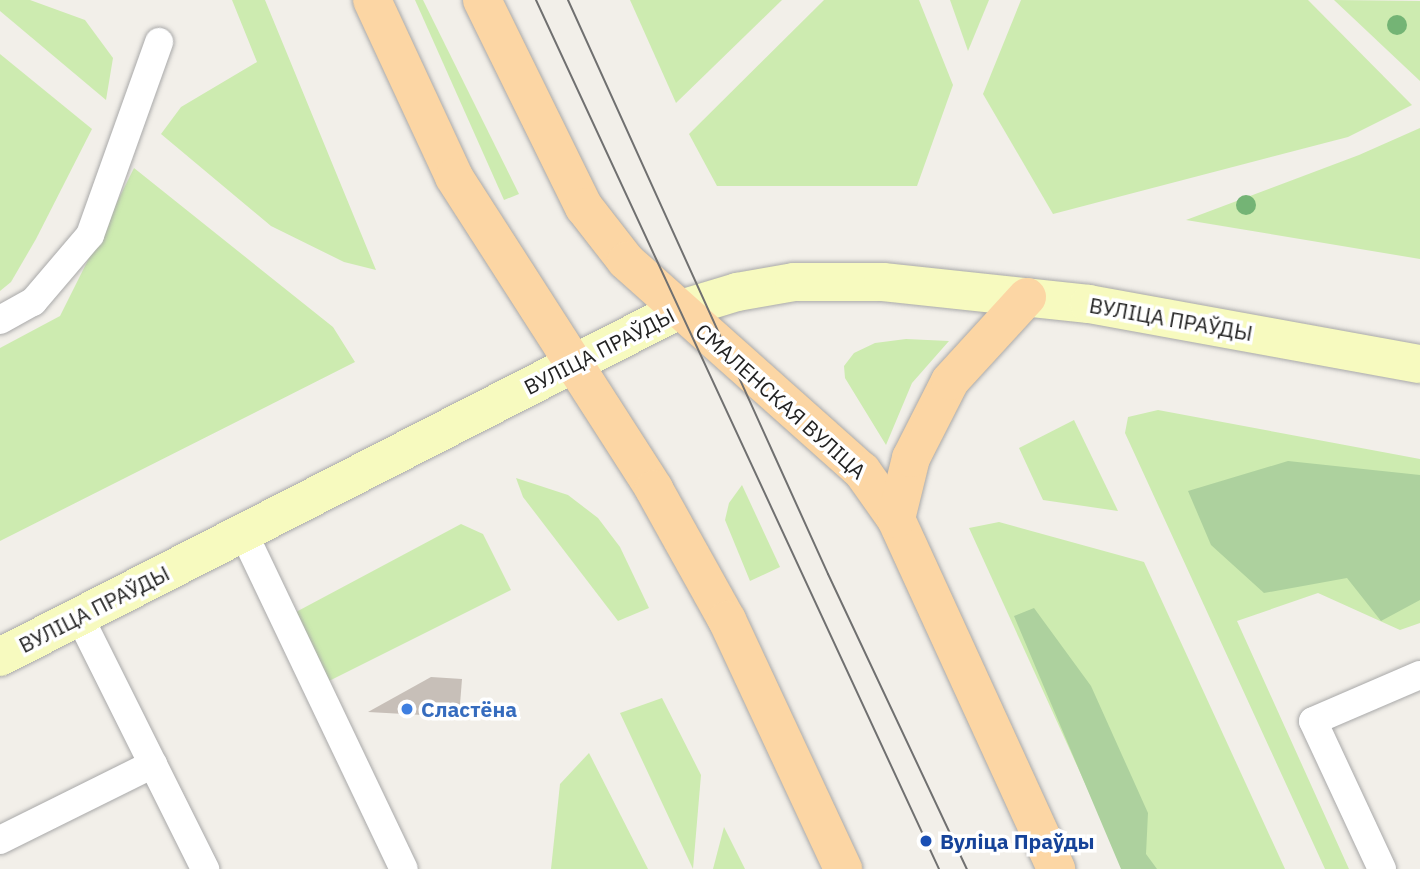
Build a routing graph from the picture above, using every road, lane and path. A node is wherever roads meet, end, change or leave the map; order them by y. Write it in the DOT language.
graph roads {
  1 [pos="372,0"];
  2 [pos="482,0"];
  3 [pos="159,42"];
  4 [pos="1027,297"];
  5 [pos="681,309"];
  6 [pos="0,320"];
  7 [pos="574,363"];
  8 [pos="1420,364"];
  9 [pos="896,519"];
  10 [pos="243,532"];
  11 [pos="79,616"];
  12 [pos="0,657"];
  13 [pos="1420,675"];
  14 [pos="153,764"];
  15 [pos="0,840"];
  16 [pos="205,869"];
  17 [pos="404,869"];
  18 [pos="843,869"];
  19 [pos="1056,869"];
  20 [pos="1382,869"];
  1 -- 7 [label="main road"];
  2 -- 5 [label="main road, СМАЛЕНСКАЯ ВУЛІЦА"];
  3 -- 6 [label="lane"];
  4 -- 5 [label="main road, ВУЛІЦА ПРАЎДЫ"];
  4 -- 8 [label="main road, ВУЛІЦА ПРАЎДЫ"];
  4 -- 9 [label="main road"];
  5 -- 7 [label="main road, ВУЛІЦА ПРАЎДЫ"];
  5 -- 9 [label="main road, СМАЛЕНСКАЯ ВУЛІЦА"];
  7 -- 10 [label="main road, ВУЛІЦА ПРАЎДЫ"];
  7 -- 18 [label="main road"];
  9 -- 19 [label="main road, СМАЛЕНСКАЯ ВУЛІЦА"];
  10 -- 11 [label="main road, ВУЛІЦА ПРАЎДЫ"];
  10 -- 17 [label="lane"];
  11 -- 12 [label="main road, ВУЛІЦА ПРАЎДЫ"];
  11 -- 14 [label="lane"];
  13 -- 20 [label="lane"];
  14 -- 15 [label="lane"];
  14 -- 16 [label="lane"];
}
